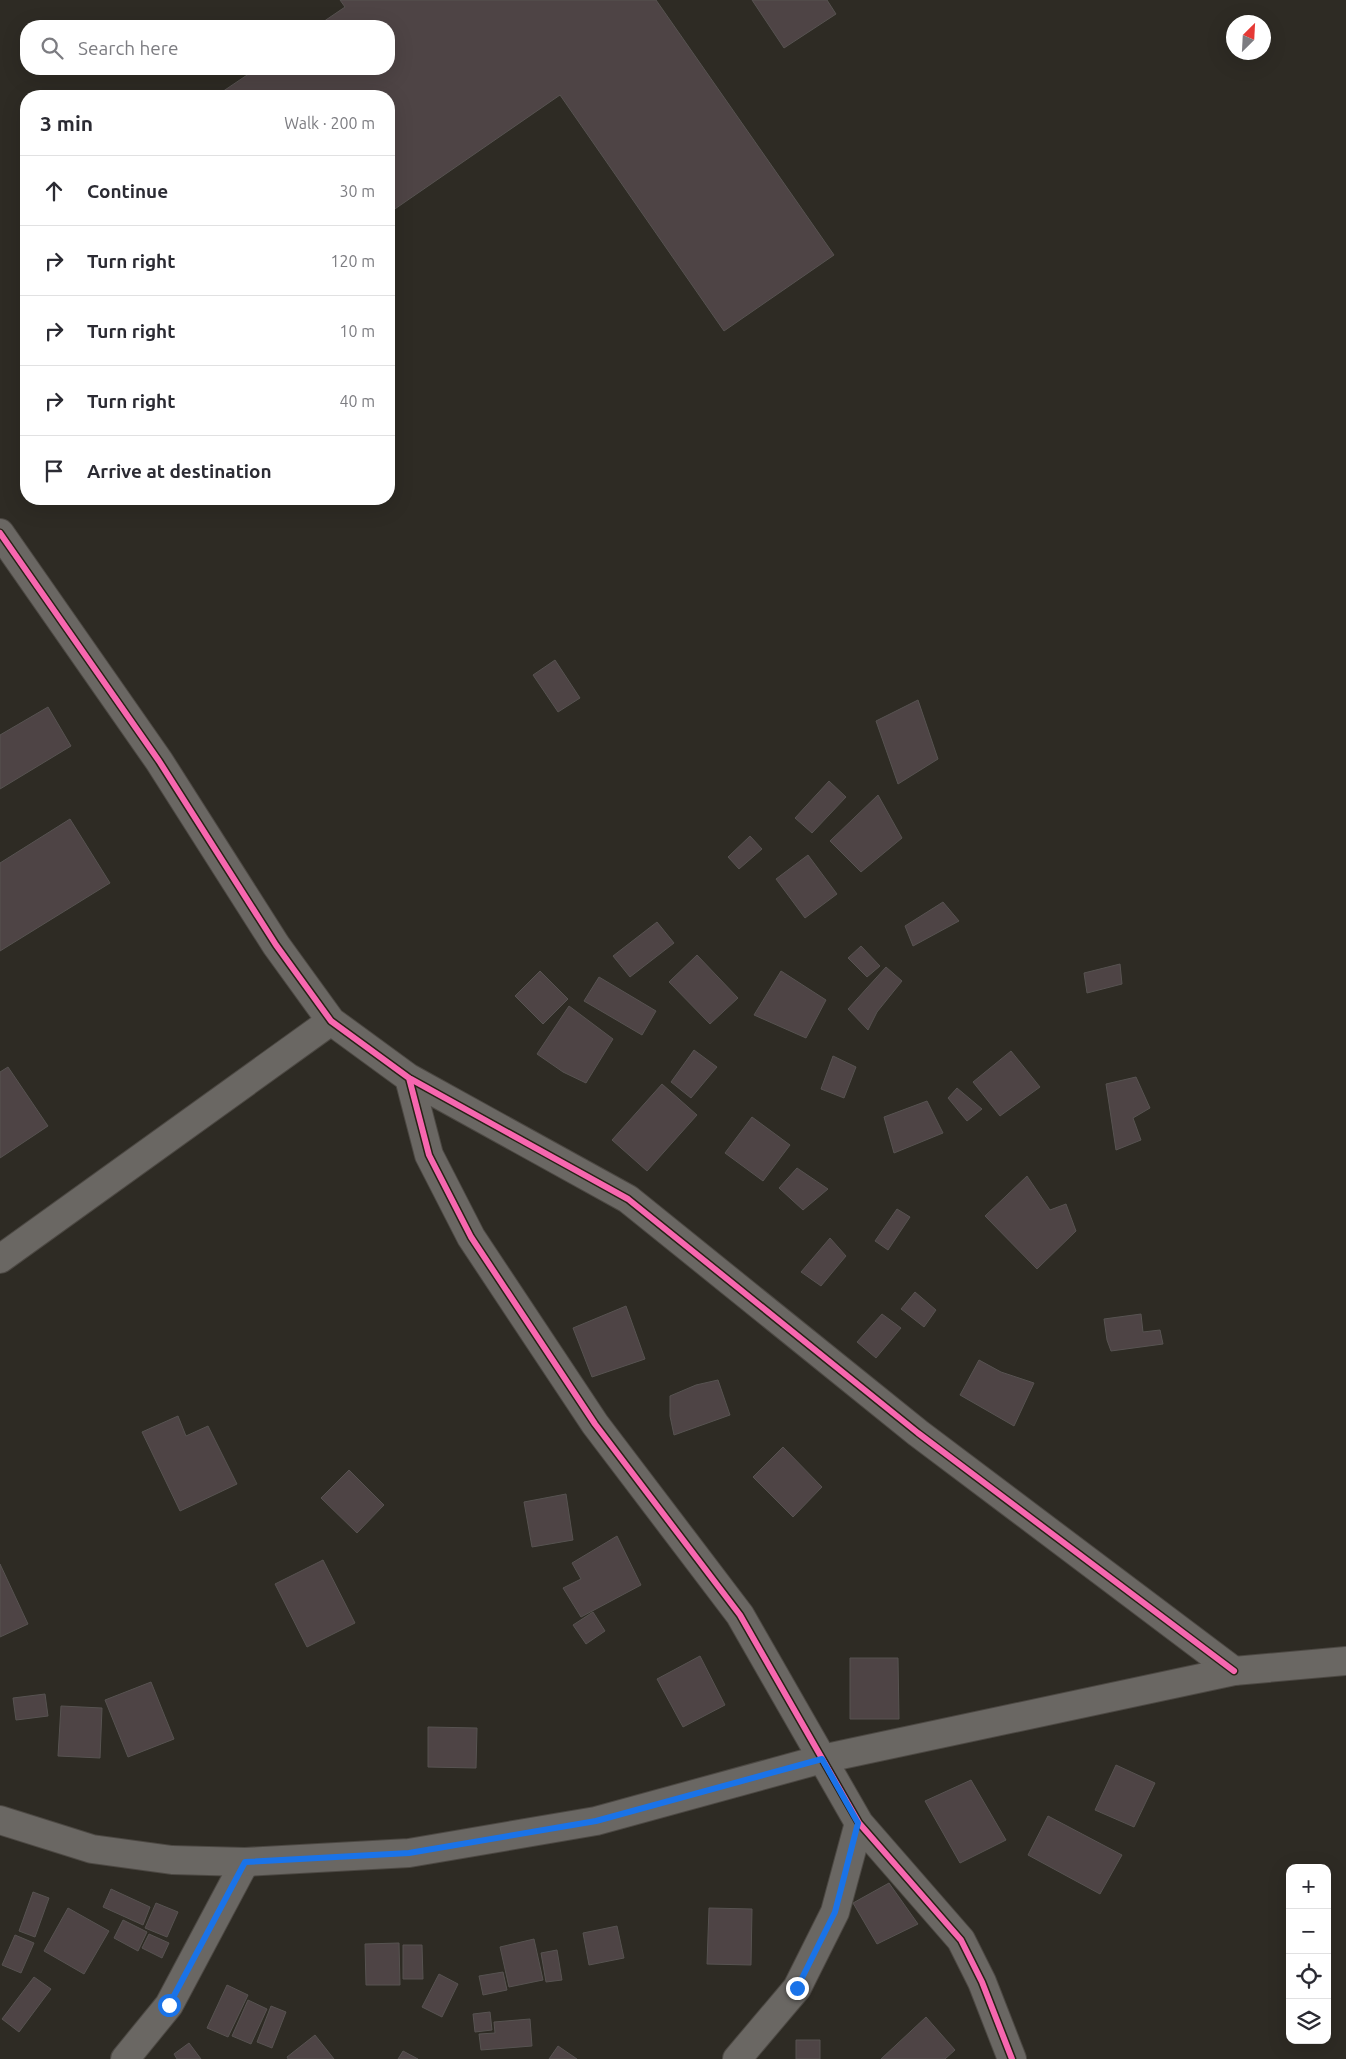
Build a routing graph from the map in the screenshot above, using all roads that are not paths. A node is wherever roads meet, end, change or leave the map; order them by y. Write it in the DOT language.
graph roads {
  1 [pos="0,533"];
  2 [pos="331,1020"];
  3 [pos="409,1078"];
  4 [pos="0,1259"];
  5 [pos="1346,1661"];
  6 [pos="1234,1671"];
  7 [pos="822,1759"];
  8 [pos="0,1820"];
  9 [pos="858,1823"];
  10 [pos="245,1862"];
  11 [pos="125,2059"];
  12 [pos="737,2059"];
  13 [pos="1012,2059"];
  1 -- 2 [label="street"];
  2 -- 3 [label="street"];
  2 -- 4 [label="street"];
  3 -- 6 [label="street"];
  3 -- 7 [label="street"];
  5 -- 6 [label="street"];
  6 -- 7 [label="street"];
  7 -- 9 [label="street"];
  7 -- 10 [label="street"];
  8 -- 10 [label="street"];
  9 -- 12 [label="street"];
  9 -- 13 [label="street"];
  10 -- 11 [label="street"];
}
